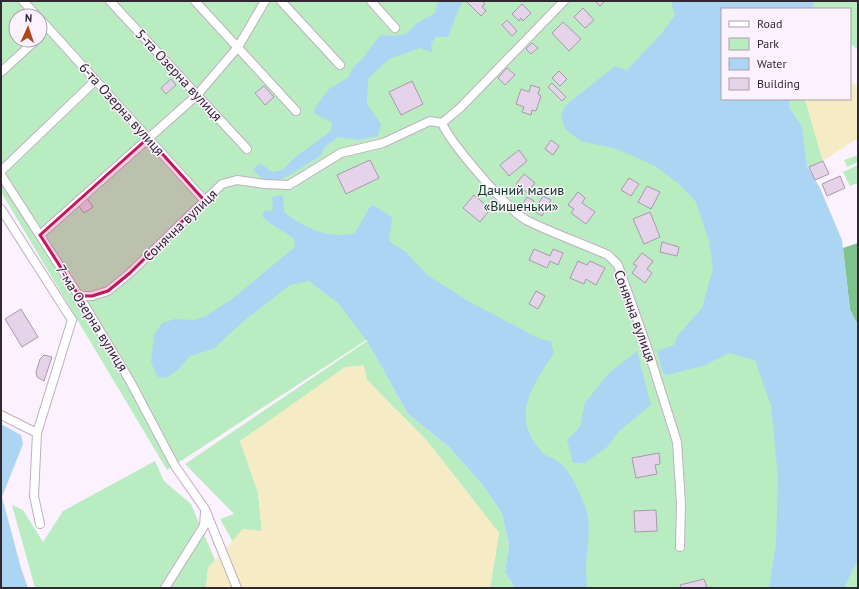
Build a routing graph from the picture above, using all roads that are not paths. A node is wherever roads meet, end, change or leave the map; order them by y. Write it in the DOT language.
graph roads {
  1 [pos="110,1"];
  2 [pos="196,1"];
  3 [pos="264,1"];
  4 [pos="281,1"];
  5 [pos="370,1"];
  6 [pos="564,1"];
  7 [pos="395,28"];
  8 [pos="49,29"];
  9 [pos="238,47"];
  10 [pos="27,48"];
  11 [pos="340,65"];
  12 [pos="1,72"];
  13 [pos="96,80"];
  14 [pos="197,95"];
  15 [pos="296,111"];
  16 [pos="442,124"];
  17 [pos="148,138"];
  18 [pos="247,149"];
  19 [pos="1,171"];
  20 [pos="1,175"];
  21 [pos="204,200"];
  22 [pos="1,209"];
  23 [pos="40,235"];
  24 [pos="79,296"];
  25 [pos="1,415"];
  26 [pos="37,433"];
  27 [pos="205,509"];
  28 [pos="40,524"];
  29 [pos="680,547"];
  30 [pos="164,588"];
  31 [pos="237,588"];
  1 -- 14 [label="street, 5-та Озерна вулиця"];
  2 -- 9 [label="street"];
  3 -- 9 [label="street"];
  4 -- 11 [label="street"];
  5 -- 7 [label="street"];
  6 -- 16 [label="street"];
  8 -- 13 [label="street, 6-та Озерна вулиця"];
  9 -- 14 [label="street"];
  9 -- 15 [label="street"];
  10 -- 12 [label="street"];
  13 -- 17 [label="street, 6-та Озерна вулиця"];
  13 -- 19 [label="street"];
  14 -- 17 [label="street"];
  14 -- 18 [label="street, 5-та Озерна вулиця"];
  16 -- 21 [label="street, Сонячна вулиця"];
  16 -- 29 [label="street, Сонячна вулиця"];
  17 -- 21 [label="street, 6-та Озерна вулиця"];
  17 -- 23 [label="street"];
  20 -- 23 [label="street, 7-ма Озерна вулиця"];
  21 -- 24 [label="street, Сонячна вулиця"];
  22 -- 26 [label="street"];
  23 -- 24 [label="street, 7-ма Озерна вулиця"];
  24 -- 27 [label="street, 7-ма Озерна вулиця"];
  25 -- 26 [label="street"];
  26 -- 28 [label="street"];
  27 -- 30 [label="street"];
  27 -- 31 [label="street, 7-ма Озерна вулиця"];
}
